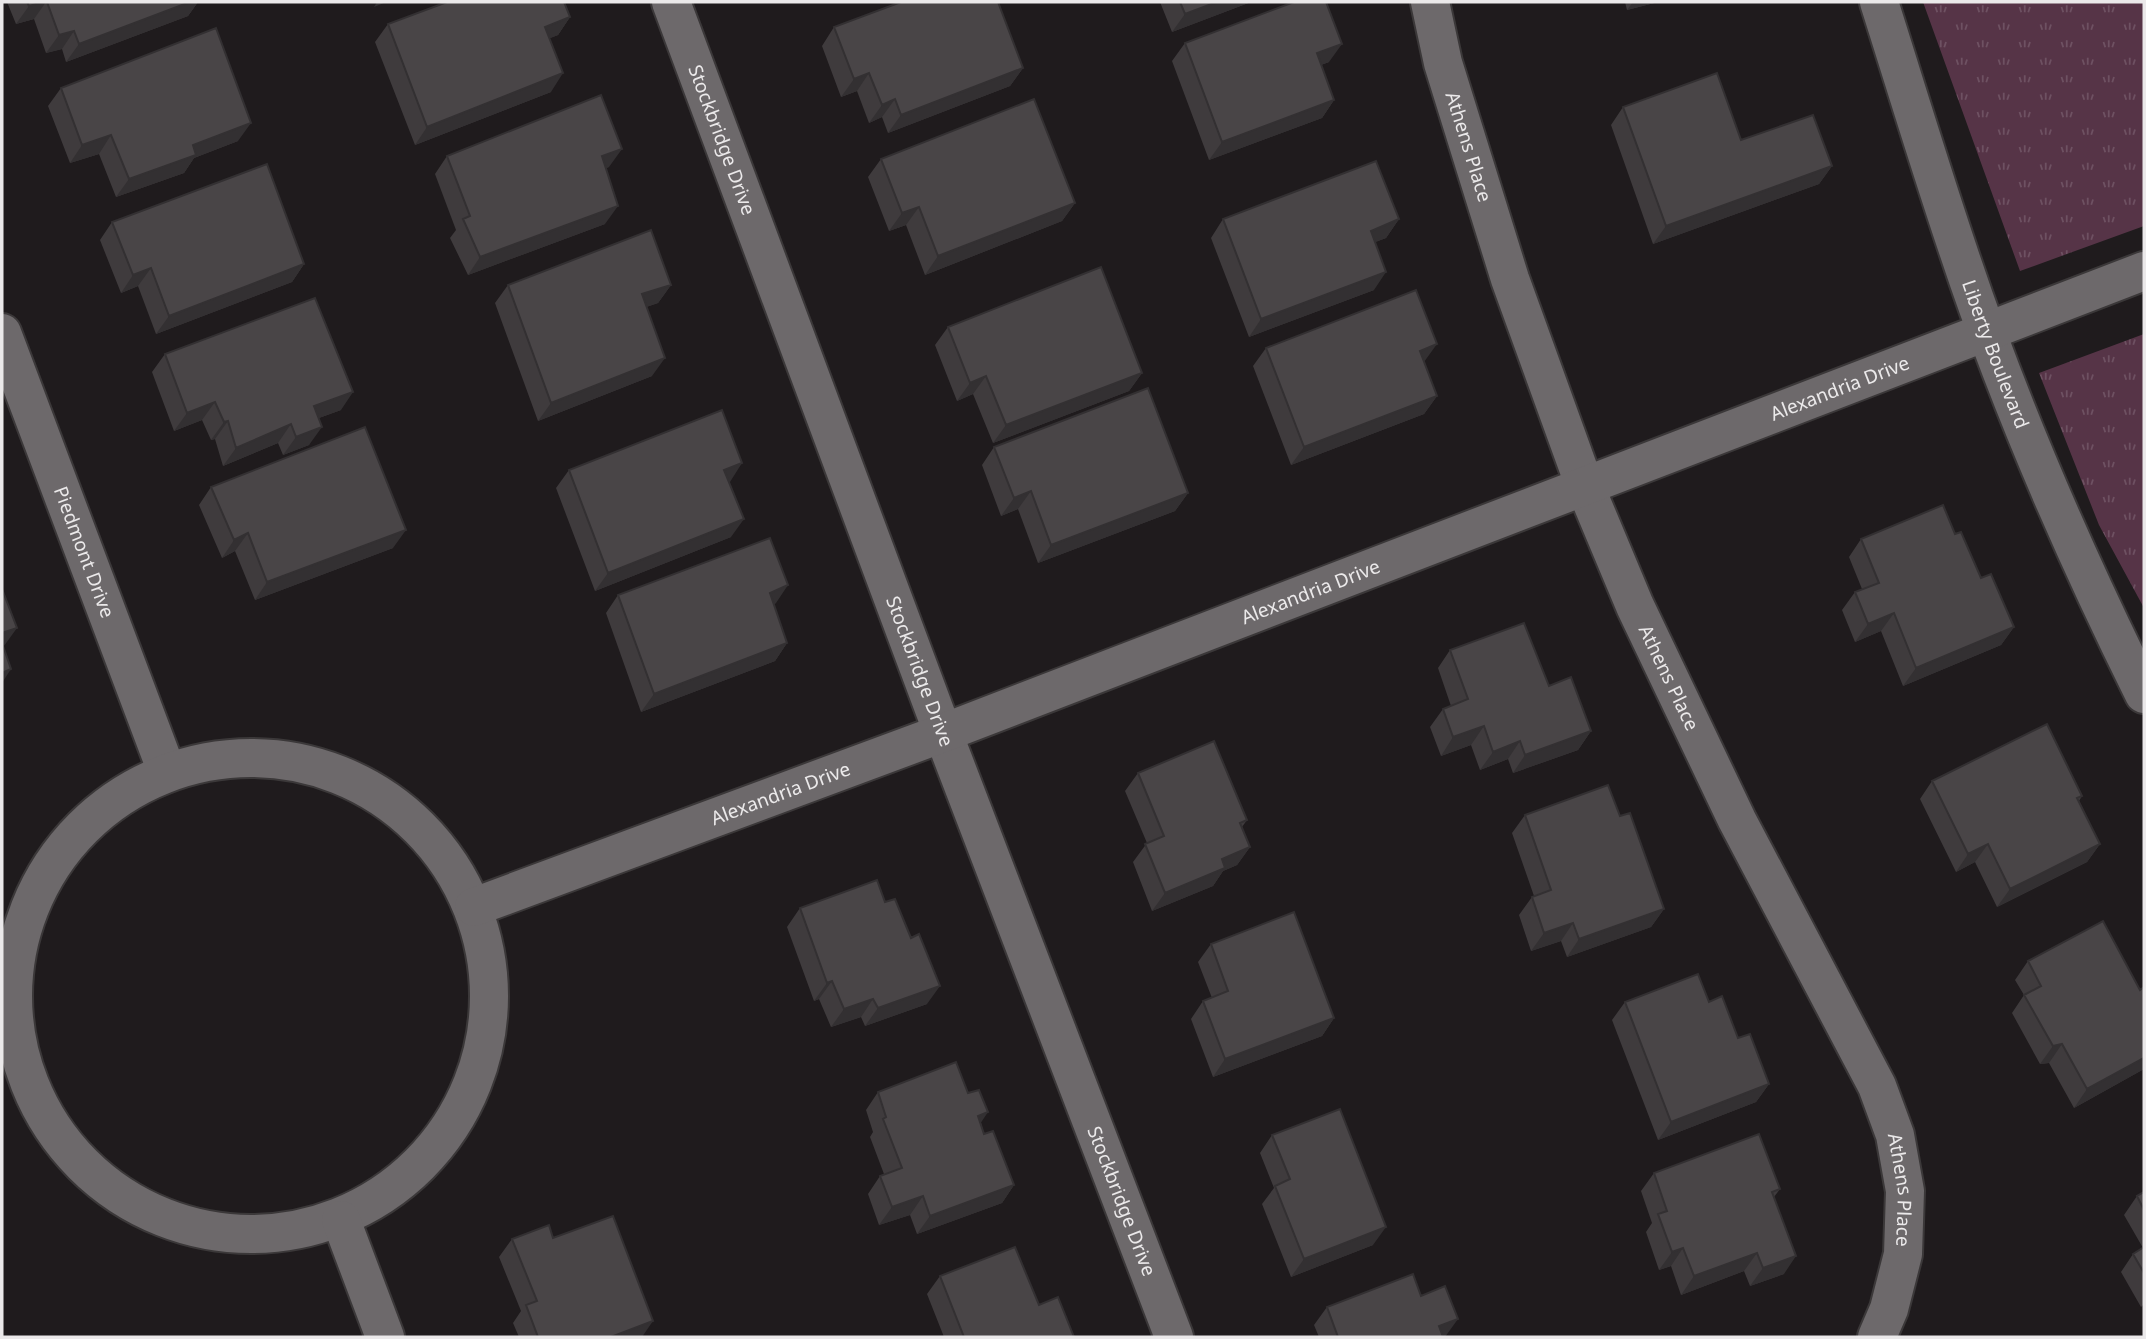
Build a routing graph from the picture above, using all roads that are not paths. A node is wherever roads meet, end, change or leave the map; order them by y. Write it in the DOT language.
graph roads {
  1 [pos="671,2"];
  2 [pos="1430,2"];
  3 [pos="1879,2"];
  4 [pos="2144,271"];
  5 [pos="1987,330"];
  6 [pos="2,333"];
  7 [pos="1584,484"];
  8 [pos="2144,694"];
  9 [pos="943,733"];
  10 [pos="167,772"];
  11 [pos="474,907"];
  12 [pos="15,1086"];
  13 [pos="341,1220"];
  14 [pos="385,1337"];
  15 [pos="1174,1337"];
  16 [pos="1877,1337"];
  1 -- 9 [label="street, Stockbridge Drive"];
  2 -- 7 [label="street, Athens Place"];
  3 -- 5 [label="street, Liberty Boulevard"];
  4 -- 5 [label="street, Alexandria Drive"];
  5 -- 7 [label="street, Alexandria Drive"];
  5 -- 8 [label="street, Liberty Boulevard"];
  6 -- 10 [label="street, Piedmont Drive"];
  7 -- 9 [label="street, Alexandria Drive"];
  7 -- 16 [label="street, Athens Place"];
  9 -- 11 [label="street, Alexandria Drive"];
  9 -- 15 [label="street, Stockbridge Drive"];
  10 -- 11 [label="street"];
  10 -- 12 [label="street"];
  11 -- 13 [label="street"];
  12 -- 13 [label="street"];
  13 -- 14 [label="street"];
}
